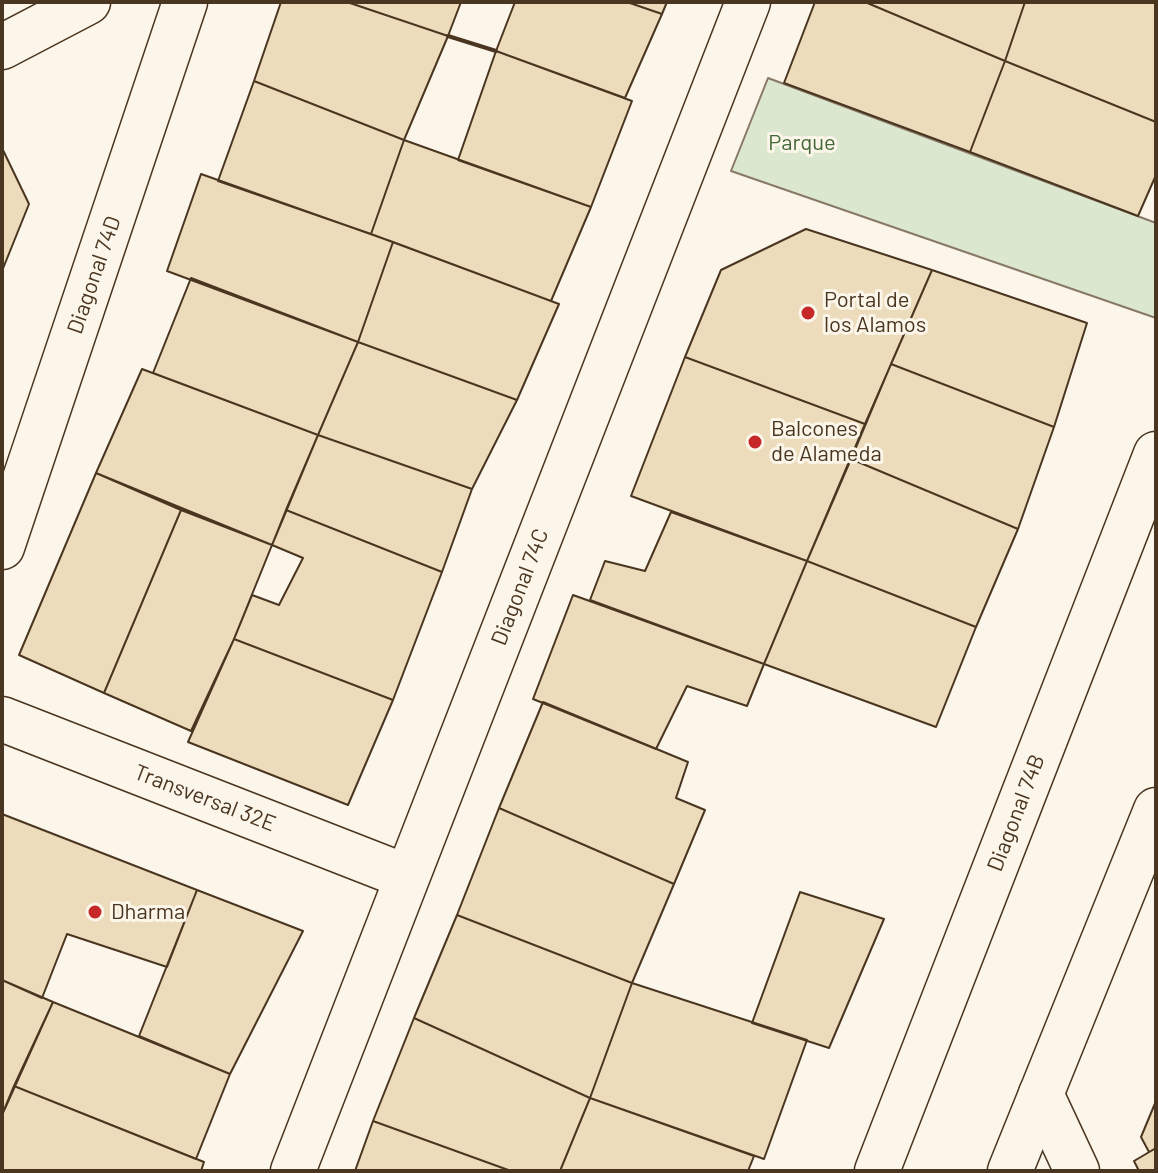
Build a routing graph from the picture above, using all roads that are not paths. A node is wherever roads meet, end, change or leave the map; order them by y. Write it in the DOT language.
graph roads {
  1 [pos="88,2"];
  2 [pos="185,2"];
  3 [pos="748,2"];
  4 [pos="2,47"];
  5 [pos="1156,454"];
  6 [pos="2,547"];
  7 [pos="2,719"];
  8 [pos="1156,810"];
  9 [pos="407,877"];
  10 [pos="1041,1094"];
  11 [pos="293,1171"];
  12 [pos="877,1171"];
  13 [pos="1010,1171"];
  14 [pos="1077,1171"];
  1 -- 4 [label="street"];
  2 -- 6 [label="street, Diagonal 74D"];
  3 -- 9 [label="street, Diagonal 74C"];
  5 -- 12 [label="street, Diagonal 74B"];
  7 -- 9 [label="street, Transversal 32E"];
  8 -- 10 [label="street"];
  9 -- 11 [label="street, Diagonal 74C"];
  10 -- 13 [label="street"];
  10 -- 14 [label="street"];
}
